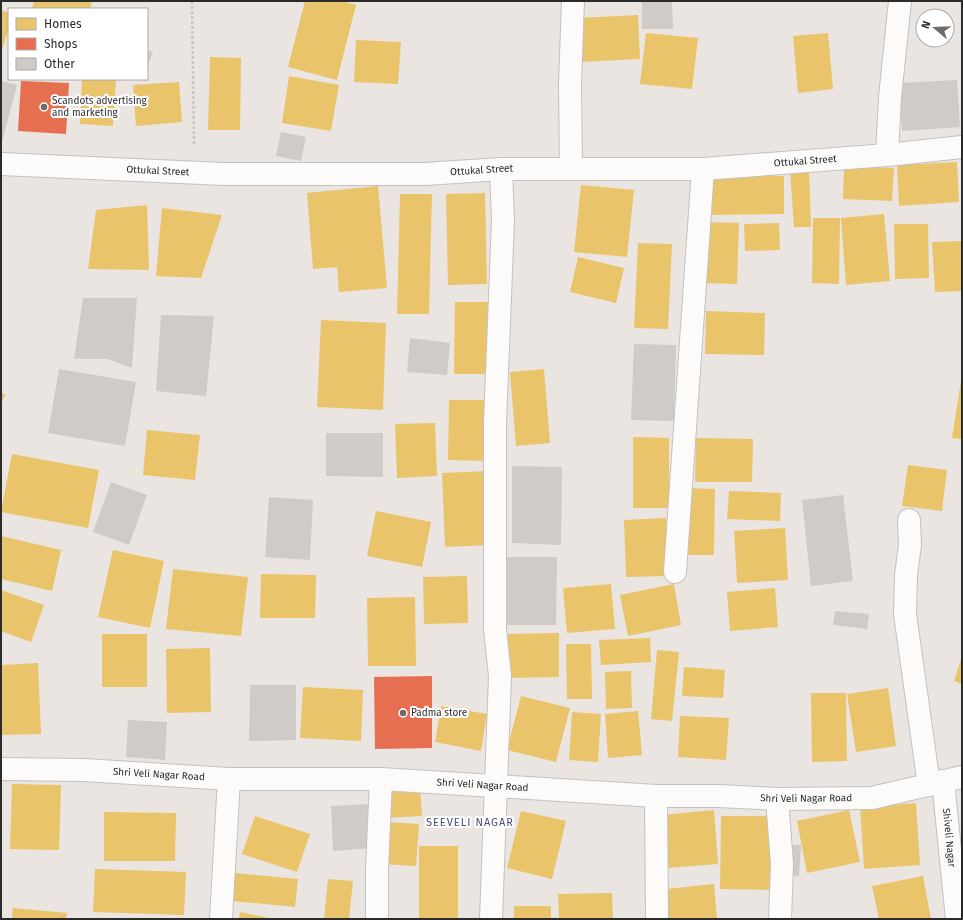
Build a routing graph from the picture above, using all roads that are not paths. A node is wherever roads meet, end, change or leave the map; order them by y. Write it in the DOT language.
graph roads {
  1 [pos="573,1"];
  2 [pos="900,1"];
  3 [pos="962,147"];
  4 [pos="887,155"];
  5 [pos="1,164"];
  6 [pos="501,169"];
  7 [pos="571,169"];
  8 [pos="703,170"];
  9 [pos="909,520"];
  10 [pos="675,572"];
  11 [pos="1,769"];
  12 [pos="380,778"];
  13 [pos="229,779"];
  14 [pos="945,781"];
  15 [pos="496,784"];
  16 [pos="656,796"];
  17 [pos="777,799"];
  18 [pos="221,919"];
  19 [pos="377,919"];
  20 [pos="491,919"];
  21 [pos="657,919"];
  22 [pos="780,919"];
  23 [pos="958,919"];
  1 -- 7 [label="street"];
  2 -- 4 [label="street"];
  3 -- 4 [label="street, Ottukal Street"];
  4 -- 8 [label="street, Ottukal Street"];
  5 -- 6 [label="street, Ottukal Street"];
  6 -- 7 [label="street, Ottukal Street"];
  6 -- 15 [label="street"];
  7 -- 8 [label="street, Ottukal Street"];
  8 -- 10 [label="street"];
  9 -- 14 [label="street, Shiveli Nagar"];
  11 -- 13 [label="street, Shri Veli Nagar Road"];
  12 -- 13 [label="street, Shri Veli Nagar Road"];
  12 -- 15 [label="street, Shri Veli Nagar Road"];
  12 -- 19 [label="street"];
  13 -- 18 [label="street"];
  14 -- 17 [label="street, Shri Veli Nagar Road"];
  14 -- 23 [label="street, Shiveli Nagar"];
  15 -- 16 [label="street, Shri Veli Nagar Road"];
  15 -- 20 [label="street"];
  16 -- 17 [label="street, Shri Veli Nagar Road"];
  16 -- 21 [label="street"];
  17 -- 22 [label="street"];
}
